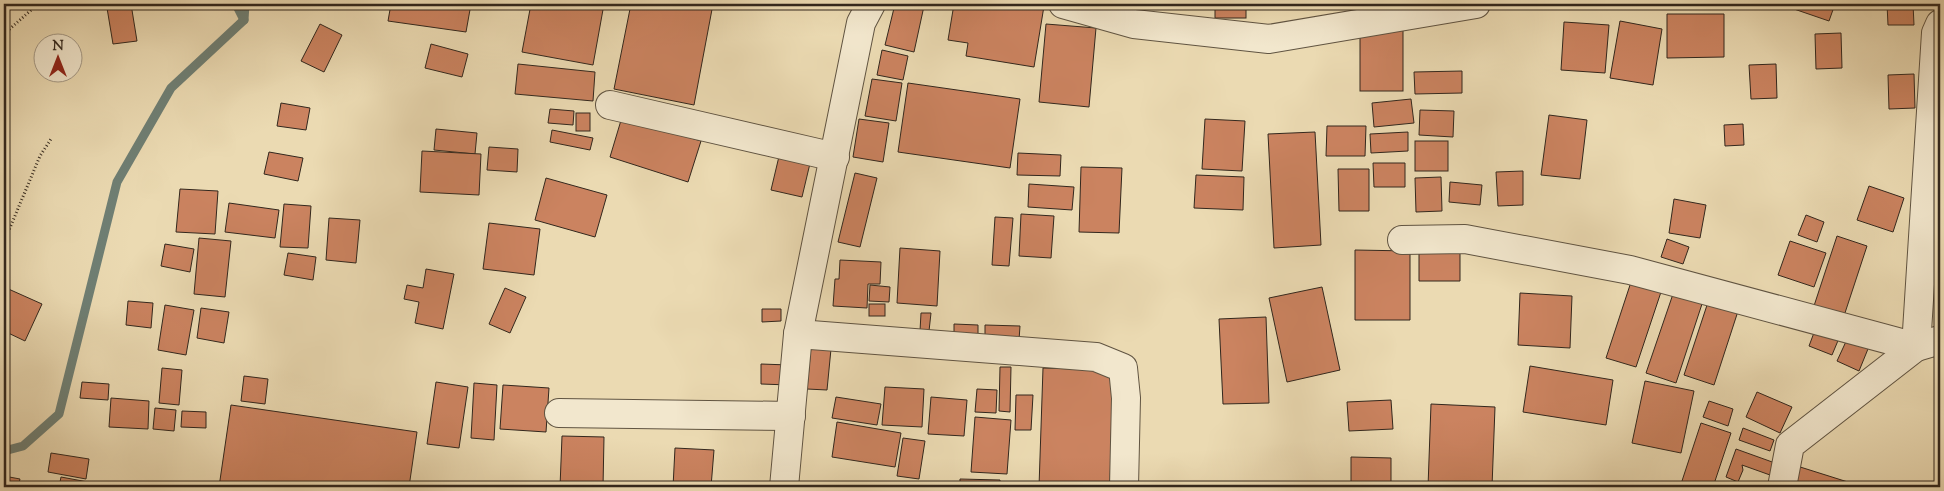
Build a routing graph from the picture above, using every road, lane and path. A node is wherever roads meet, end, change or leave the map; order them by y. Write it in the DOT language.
graph roads {
  1 [pos="38,4"];
  2 [pos="871,4"];
  3 [pos="1063,4"];
  4 [pos="1476,4"];
  5 [pos="1940,24"];
  6 [pos="4,34"];
  7 [pos="610,104"];
  8 [pos="51,139"];
  9 [pos="835,158"];
  10 [pos="1402,240"];
  11 [pos="4,242"];
  12 [pos="798,334"];
  13 [pos="1928,343"];
  14 [pos="559,413"];
  15 [pos="791,416"];
  16 [pos="784,487"];
  17 [pos="1124,487"];
  18 [pos="1782,487"];
  1 -- 6 [label="path"];
  2 -- 9 [label="street"];
  3 -- 4 [label="street"];
  5 -- 13 [label="street"];
  7 -- 9 [label="street"];
  8 -- 11 [label="path"];
  9 -- 12 [label="street"];
  10 -- 13 [label="street"];
  12 -- 15 [label="street"];
  12 -- 17 [label="street"];
  13 -- 18 [label="street"];
  14 -- 15 [label="street"];
  15 -- 16 [label="street"];
}
